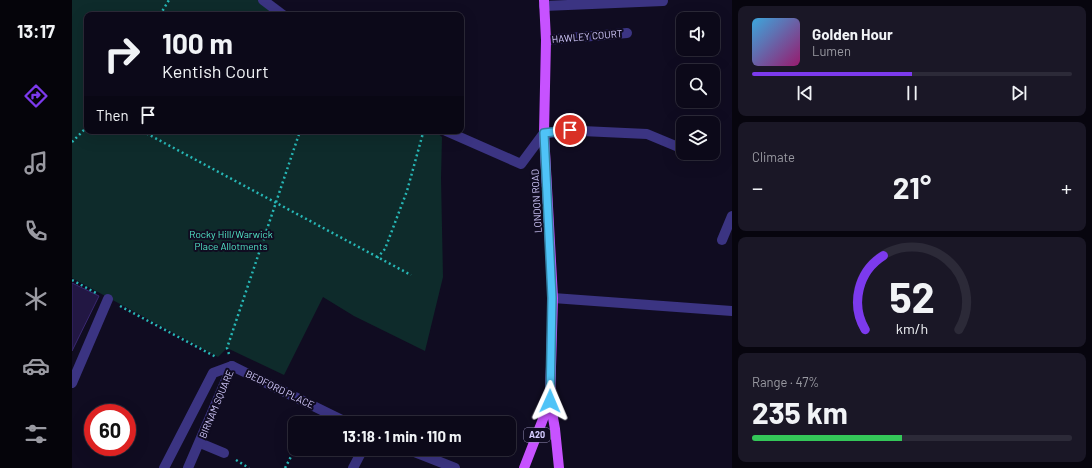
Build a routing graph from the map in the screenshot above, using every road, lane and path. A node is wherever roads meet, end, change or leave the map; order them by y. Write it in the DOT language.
graph roads {
  1 [pos="168,0"];
  2 [pos="263,0"];
  3 [pos="663,1"];
  4 [pos="544,3"];
  5 [pos="162,12"];
  6 [pos="279,12"];
  7 [pos="627,33"];
  8 [pos="546,40"];
  9 [pos="84,130"];
  10 [pos="544,133"];
  11 [pos="148,134"];
  12 [pos="299,134"];
  13 [pos="423,134"];
  14 [pos="453,134"];
  15 [pos="72,142"];
  16 [pos="676,146"];
  17 [pos="275,203"];
  18 [pos="732,216"];
  19 [pos="722,240"];
  20 [pos="377,258"];
  21 [pos="411,275"];
  22 [pos="72,280"];
  23 [pos="552,298"];
  24 [pos="108,299"];
  25 [pos="732,311"];
  26 [pos="232,366"];
  27 [pos="72,383"];
  28 [pos="550,401"];
  29 [pos="334,416"];
  30 [pos="200,442"];
  31 [pos="224,453"];
  32 [pos="291,456"];
  33 [pos="359,456"];
  34 [pos="425,456"];
  35 [pos="164,468"];
  36 [pos="188,468"];
  37 [pos="285,468"];
  38 [pos="353,468"];
  39 [pos="455,468"];
  40 [pos="524,468"];
  41 [pos="559,468"];
  1 -- 5 [label="path"];
  2 -- 6 [label="street"];
  3 -- 4 [label="street"];
  4 -- 8 [label="main road, LONDON ROAD / A20"];
  7 -- 8 [label="street, HAWLEY COURT"];
  8 -- 10 [label="main road, LONDON ROAD / A20"];
  9 -- 15 [label="path"];
  10 -- 14 [label="street"];
  10 -- 16 [label="street"];
  10 -- 23 [label="main road, LONDON ROAD / A20"];
  11 -- 17 [label="path"];
  12 -- 17 [label="path"];
  13 -- 20 [label="path"];
  17 -- 20 [label="path"];
  17 -- 26 [label="path"];
  18 -- 19 [label="street"];
  20 -- 21 [label="path"];
  22 -- 24 [label="path"];
  23 -- 25 [label="street"];
  23 -- 28 [label="main road, LONDON ROAD / A20"];
  24 -- 26 [label="path"];
  24 -- 27 [label="street"];
  26 -- 29 [label="street, BEDFORD PLACE"];
  26 -- 30 [label="street, BIRNAM SQUARE"];
  26 -- 35 [label="street"];
  28 -- 40 [label="main road, LONDON ROAD / A20"];
  28 -- 41 [label="main road, LONDON ROAD / A20"];
  30 -- 31 [label="street, BIRNAM SQUARE"];
  30 -- 36 [label="street, BIRNAM SQUARE"];
  32 -- 37 [label="path"];
  33 -- 38 [label="street"];
  34 -- 39 [label="street"];
}
